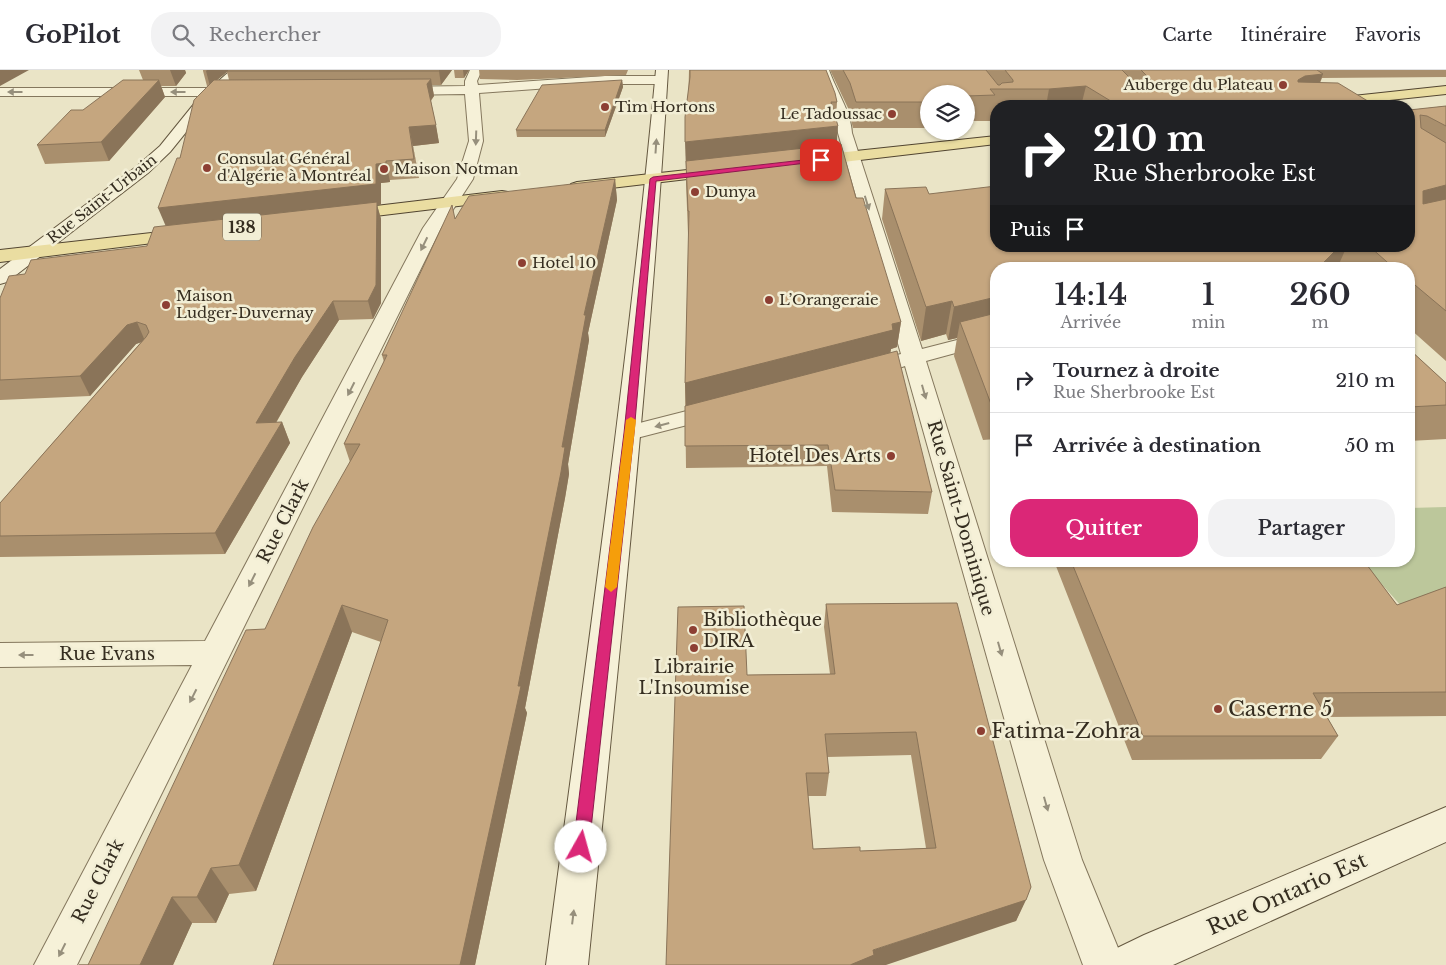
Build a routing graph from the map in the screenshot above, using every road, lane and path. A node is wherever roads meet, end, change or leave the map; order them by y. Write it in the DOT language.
graph roads {
  1 [pos="239,70"];
  2 [pos="476,70"];
  3 [pos="823,70"];
  4 [pos="662,75"];
  5 [pos="472,90"];
  6 [pos="1446,90"];
  7 [pos="1321,91"];
  8 [pos="0,92"];
  9 [pos="254,92"];
  10 [pos="383,92"];
  11 [pos="213,93"];
  12 [pos="1333,100"];
  13 [pos="1370,100"];
  14 [pos="990,141"];
  15 [pos="853,156"];
  16 [pos="791,163"];
  17 [pos="743,169"];
  18 [pos="653,179"];
  19 [pos="557,190"];
  20 [pos="521,194"];
  21 [pos="449,202"];
  22 [pos="322,218"];
  23 [pos="202,232"];
  24 [pos="35,252"];
  25 [pos="0,256"];
  26 [pos="0,278"];
  27 [pos="990,338"];
  28 [pos="914,359"];
  29 [pos="875,368"];
  30 [pos="746,402"];
  31 [pos="629,433"];
  32 [pos="215,653"];
  33 [pos="0,655"];
  34 [pos="1446,824"];
  35 [pos="55,965"];
  36 [pos="567,965"];
  37 [pos="1104,965"];
  38 [pos="1128,965"];
  1 -- 11 [label="street, Rue Saint-Urbain"];
  2 -- 5 [label="street, Rue Clark"];
  3 -- 15 [label="street, Rue Saint-Dominique"];
  4 -- 5 [label="street"];
  18 -- 4 [label="street, one-way"];
  5 -- 10 [label="street"];
  5 -- 21 [label="street, Rue Clark, one-way"];
  6 -- 13 [label="main road"];
  7 -- 12 [label="street"];
  11 -- 8 [label="street, one-way"];
  9 -- 11 [label="street"];
  11 -- 24 [label="street, Rue Saint-Urbain"];
  14 -- 15 [label="main road"];
  15 -- 16 [label="main road"];
  15 -- 28 [label="street, Rue Saint-Dominique, one-way"];
  17 -- 18 [label="main road"];
  18 -- 19 [label="main road"];
  18 -- 31 [label="street"];
  20 -- 21 [label="main road"];
  21 -- 22 [label="main road"];
  21 -- 32 [label="street, Rue Clark, one-way"];
  23 -- 24 [label="main road, 138"];
  24 -- 25 [label="main road, 138"];
  24 -- 26 [label="street, Rue Saint-Urbain"];
  27 -- 28 [label="street"];
  28 -- 29 [label="street"];
  28 -- 37 [label="street, Rue Saint-Dominique, one-way"];
  30 -- 31 [label="street, one-way"];
  36 -- 31 [label="street, one-way"];
  32 -- 33 [label="street, Rue Evans, one-way"];
  32 -- 35 [label="street, Rue Clark, one-way"];
  34 -- 38 [label="street, Rue Ontario Est"];
}
